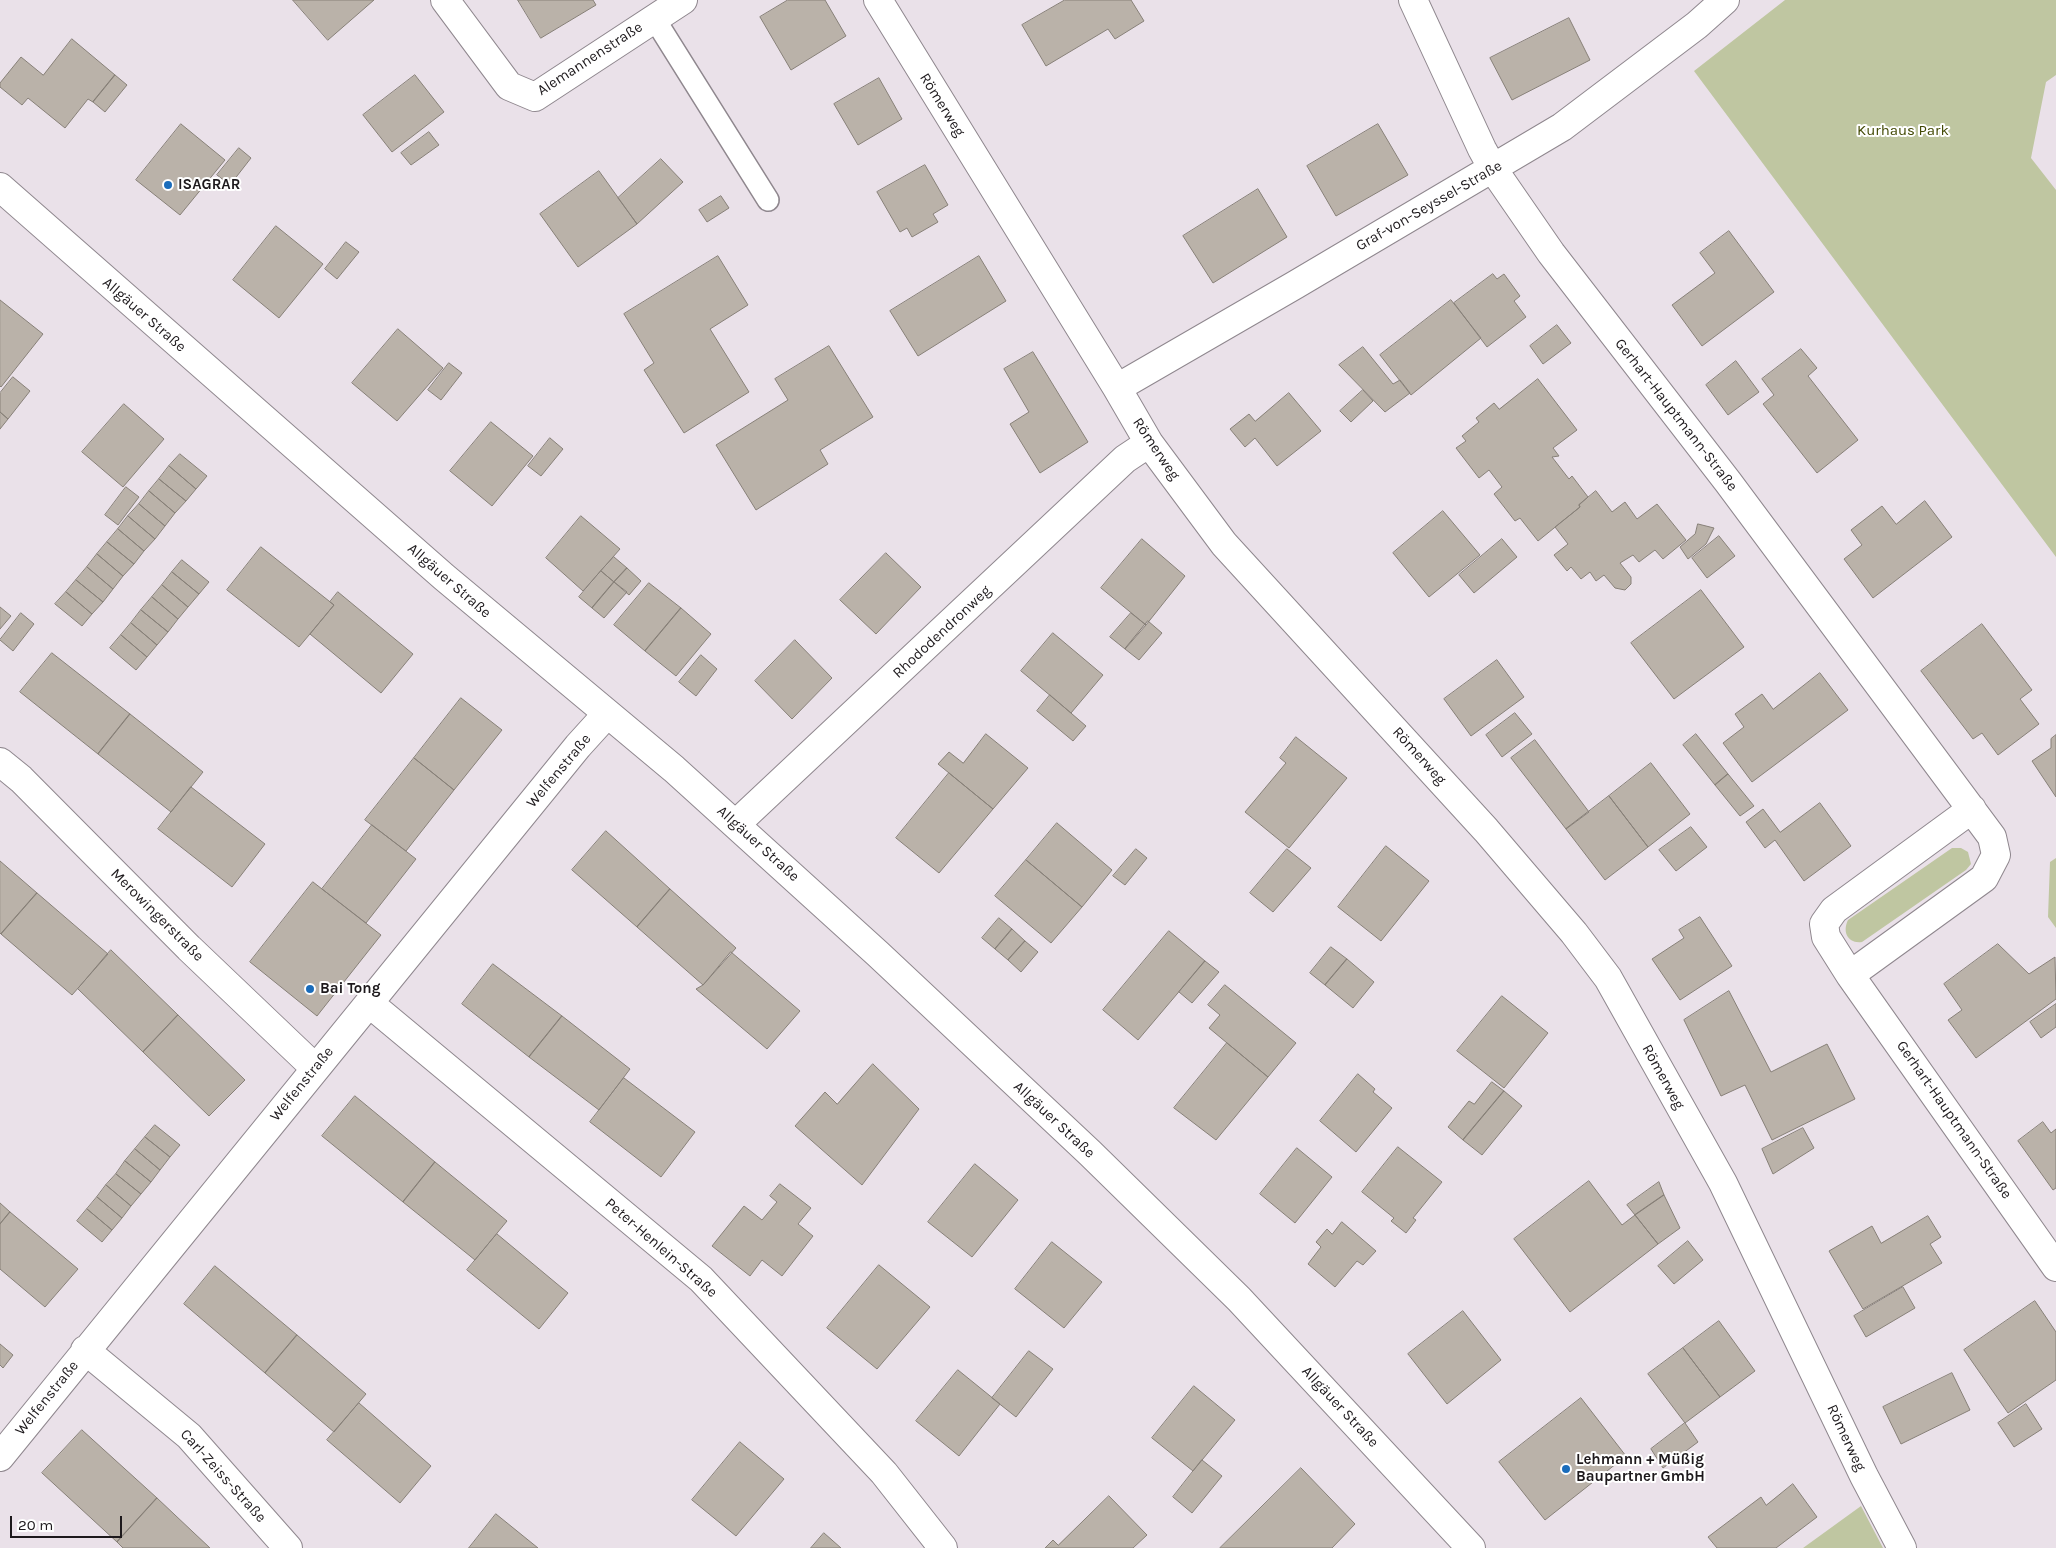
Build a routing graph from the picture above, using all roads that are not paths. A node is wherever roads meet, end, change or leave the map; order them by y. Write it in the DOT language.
graph roads {
  1 [pos="445,0"];
  2 [pos="683,0"];
  3 [pos="878,0"];
  4 [pos="1413,0"];
  5 [pos="1725,0"];
  6 [pos="654,18"];
  7 [pos="1493,169"];
  8 [pos="0,187"];
  9 [pos="768,200"];
  10 [pos="1117,388"];
  11 [pos="1149,443"];
  12 [pos="607,714"];
  13 [pos="0,762"];
  14 [pos="1972,809"];
  15 [pos="736,824"];
  16 [pos="1850,975"];
  17 [pos="368,1003"];
  18 [pos="314,1068"];
  19 [pos="2056,1266"];
  20 [pos="86,1350"];
  21 [pos="0,1457"];
  22 [pos="288,1548"];
  23 [pos="943,1548"];
  24 [pos="1471,1548"];
  25 [pos="1902,1548"];
  1 -- 6 [label="street, Alemannenstraße"];
  2 -- 6 [label="street, Alemannenstraße"];
  3 -- 10 [label="street, Römerweg"];
  4 -- 7 [label="street, Gerhart-Hauptmann-Straße"];
  5 -- 7 [label="street, Graf-von-Seyssel-Straße"];
  6 -- 9 [label="lane"];
  7 -- 10 [label="street, Graf-von-Seyssel-Straße"];
  7 -- 14 [label="street, Gerhart-Hauptmann-Straße"];
  8 -- 12 [label="street, Allgäuer Straße"];
  10 -- 11 [label="street, Römerweg"];
  11 -- 15 [label="street, Rhododendronweg"];
  11 -- 25 [label="street, Römerweg"];
  12 -- 15 [label="street, Allgäuer Straße"];
  12 -- 17 [label="street, Welfenstraße"];
  13 -- 18 [label="street, Merowingerstraße"];
  14 -- 16 [label="street, Gerhart-Hauptmann-Straße"];
  14 -- 16 [label="street, Gerhart-Hauptmann-Straße"];
  15 -- 24 [label="street, Allgäuer Straße"];
  16 -- 19 [label="street, Gerhart-Hauptmann-Straße"];
  17 -- 18 [label="street, Welfenstraße"];
  17 -- 23 [label="street, Peter-Henlein-Straße"];
  18 -- 20 [label="street, Welfenstraße"];
  20 -- 21 [label="street, Welfenstraße"];
  20 -- 22 [label="street, Carl-Zeiss-Straße"];
}
